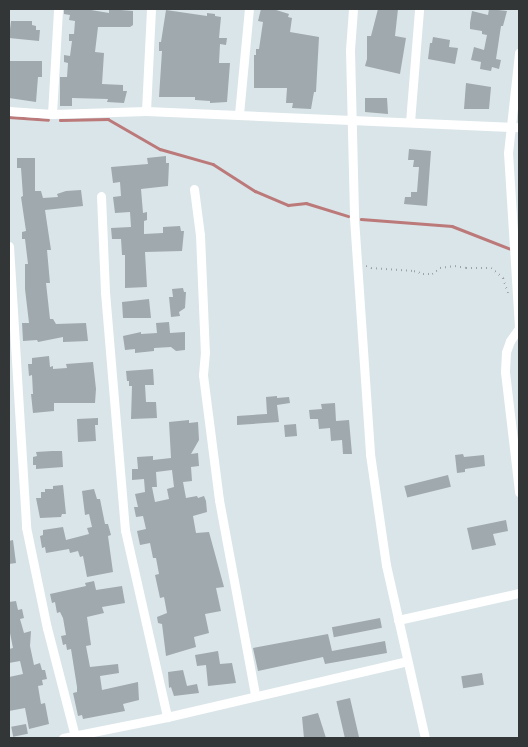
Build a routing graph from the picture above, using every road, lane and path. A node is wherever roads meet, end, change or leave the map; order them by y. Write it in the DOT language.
graph roads {
  1 [pos="58,9"];
  2 [pos="152,9"];
  3 [pos="249,9"];
  4 [pos="353,9"];
  5 [pos="419,9"];
  6 [pos="519,53"];
  7 [pos="9,111"];
  8 [pos="146,111"];
  9 [pos="52,114"];
  10 [pos="239,114"];
  11 [pos="352,121"];
  12 [pos="410,122"];
  13 [pos="515,127"];
  14 [pos="194,190"];
  15 [pos="100,196"];
  16 [pos="9,246"];
  17 [pos="357,264"];
  18 [pos="509,296"];
  19 [pos="519,327"];
  20 [pos="519,492"];
  21 [pos="519,593"];
  22 [pos="398,620"];
  23 [pos="407,661"];
  24 [pos="255,695"];
  25 [pos="167,717"];
  26 [pos="75,736"];
  27 [pos="63,738"];
  28 [pos="425,738"];
  1 -- 9 [label="street"];
  2 -- 8 [label="street"];
  3 -- 10 [label="street"];
  4 -- 11 [label="street"];
  5 -- 12 [label="street"];
  6 -- 13 [label="street"];
  7 -- 9 [label="street"];
  8 -- 9 [label="street"];
  8 -- 10 [label="street"];
  10 -- 11 [label="street"];
  11 -- 12 [label="street"];
  11 -- 17 [label="street"];
  12 -- 13 [label="street"];
  13 -- 19 [label="street"];
  14 -- 24 [label="street"];
  15 -- 25 [label="street"];
  16 -- 26 [label="street"];
  17 -- 18 [label="path"];
  17 -- 22 [label="street"];
  19 -- 20 [label="street"];
  21 -- 22 [label="street"];
  22 -- 23 [label="street"];
  23 -- 24 [label="street"];
  23 -- 28 [label="street"];
  24 -- 25 [label="street"];
  25 -- 26 [label="street"];
  26 -- 27 [label="street"];
}
